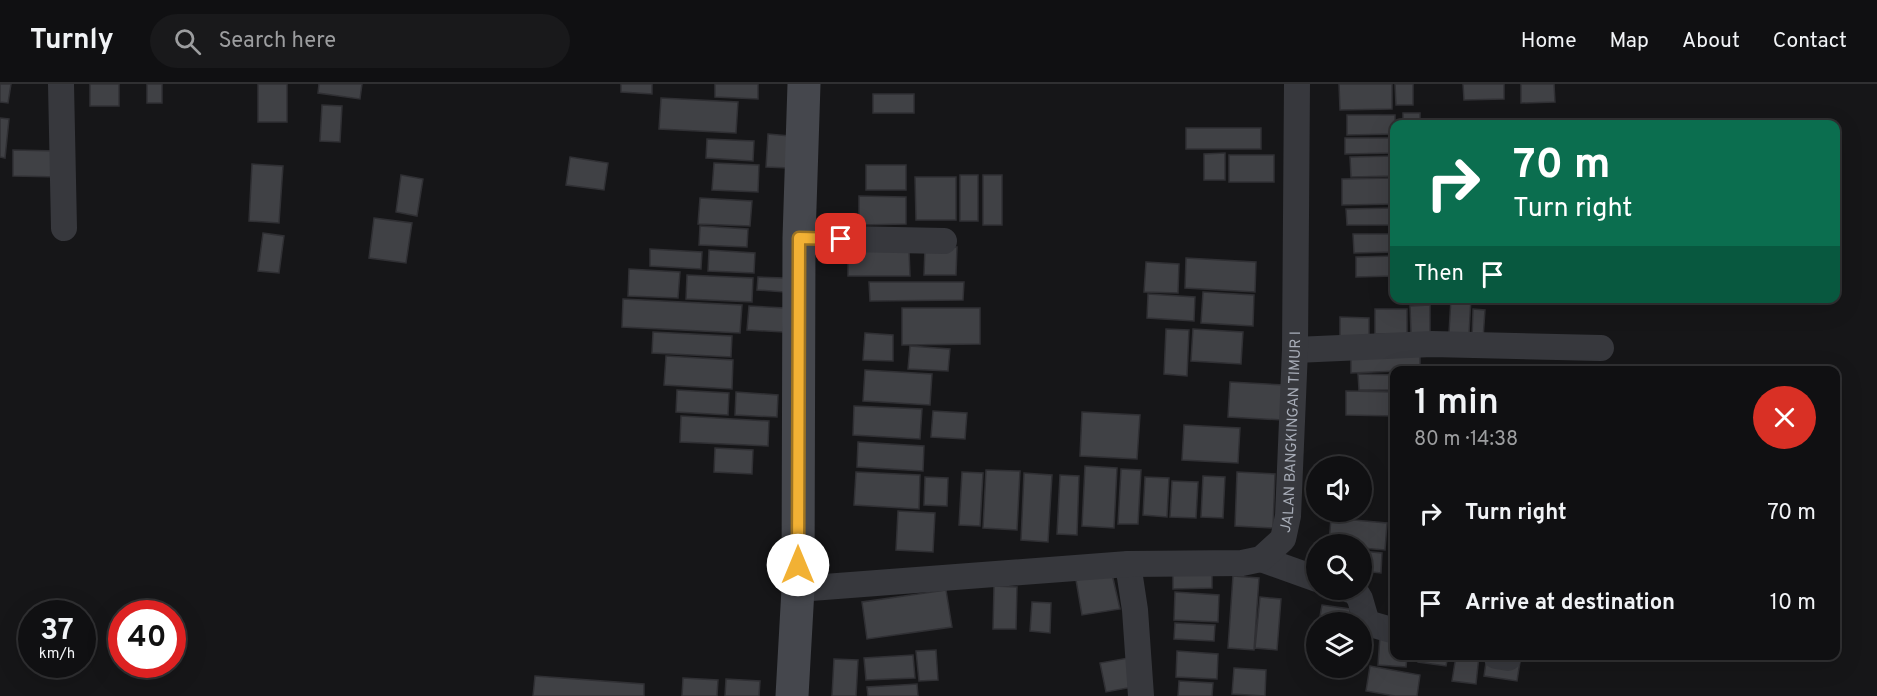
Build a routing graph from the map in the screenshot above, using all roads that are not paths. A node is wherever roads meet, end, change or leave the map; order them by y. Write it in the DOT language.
graph roads {
  1 [pos="61,84"];
  2 [pos="804,84"];
  3 [pos="1297,84"];
  4 [pos="64,228"];
  5 [pos="799,238"];
  6 [pos="944,241"];
  7 [pos="1601,348"];
  8 [pos="1295,350"];
  9 [pos="1261,559"];
  10 [pos="1128,564"];
  11 [pos="1306,575"];
  12 [pos="798,589"];
  13 [pos="1360,600"];
  14 [pos="1390,630"];
  15 [pos="792,696"];
  16 [pos="1141,696"];
  1 -- 4 [label="street"];
  2 -- 5 [label="street"];
  3 -- 8 [label="street, JALAN BANGKINGAN TIMUR I"];
  5 -- 6 [label="street"];
  5 -- 12 [label="street"];
  7 -- 8 [label="street"];
  8 -- 9 [label="street, JALAN BANGKINGAN TIMUR I"];
  9 -- 10 [label="street"];
  9 -- 11 [label="street"];
  10 -- 12 [label="street"];
  10 -- 16 [label="street"];
  12 -- 15 [label="street"];
  13 -- 14 [label="street"];
}
